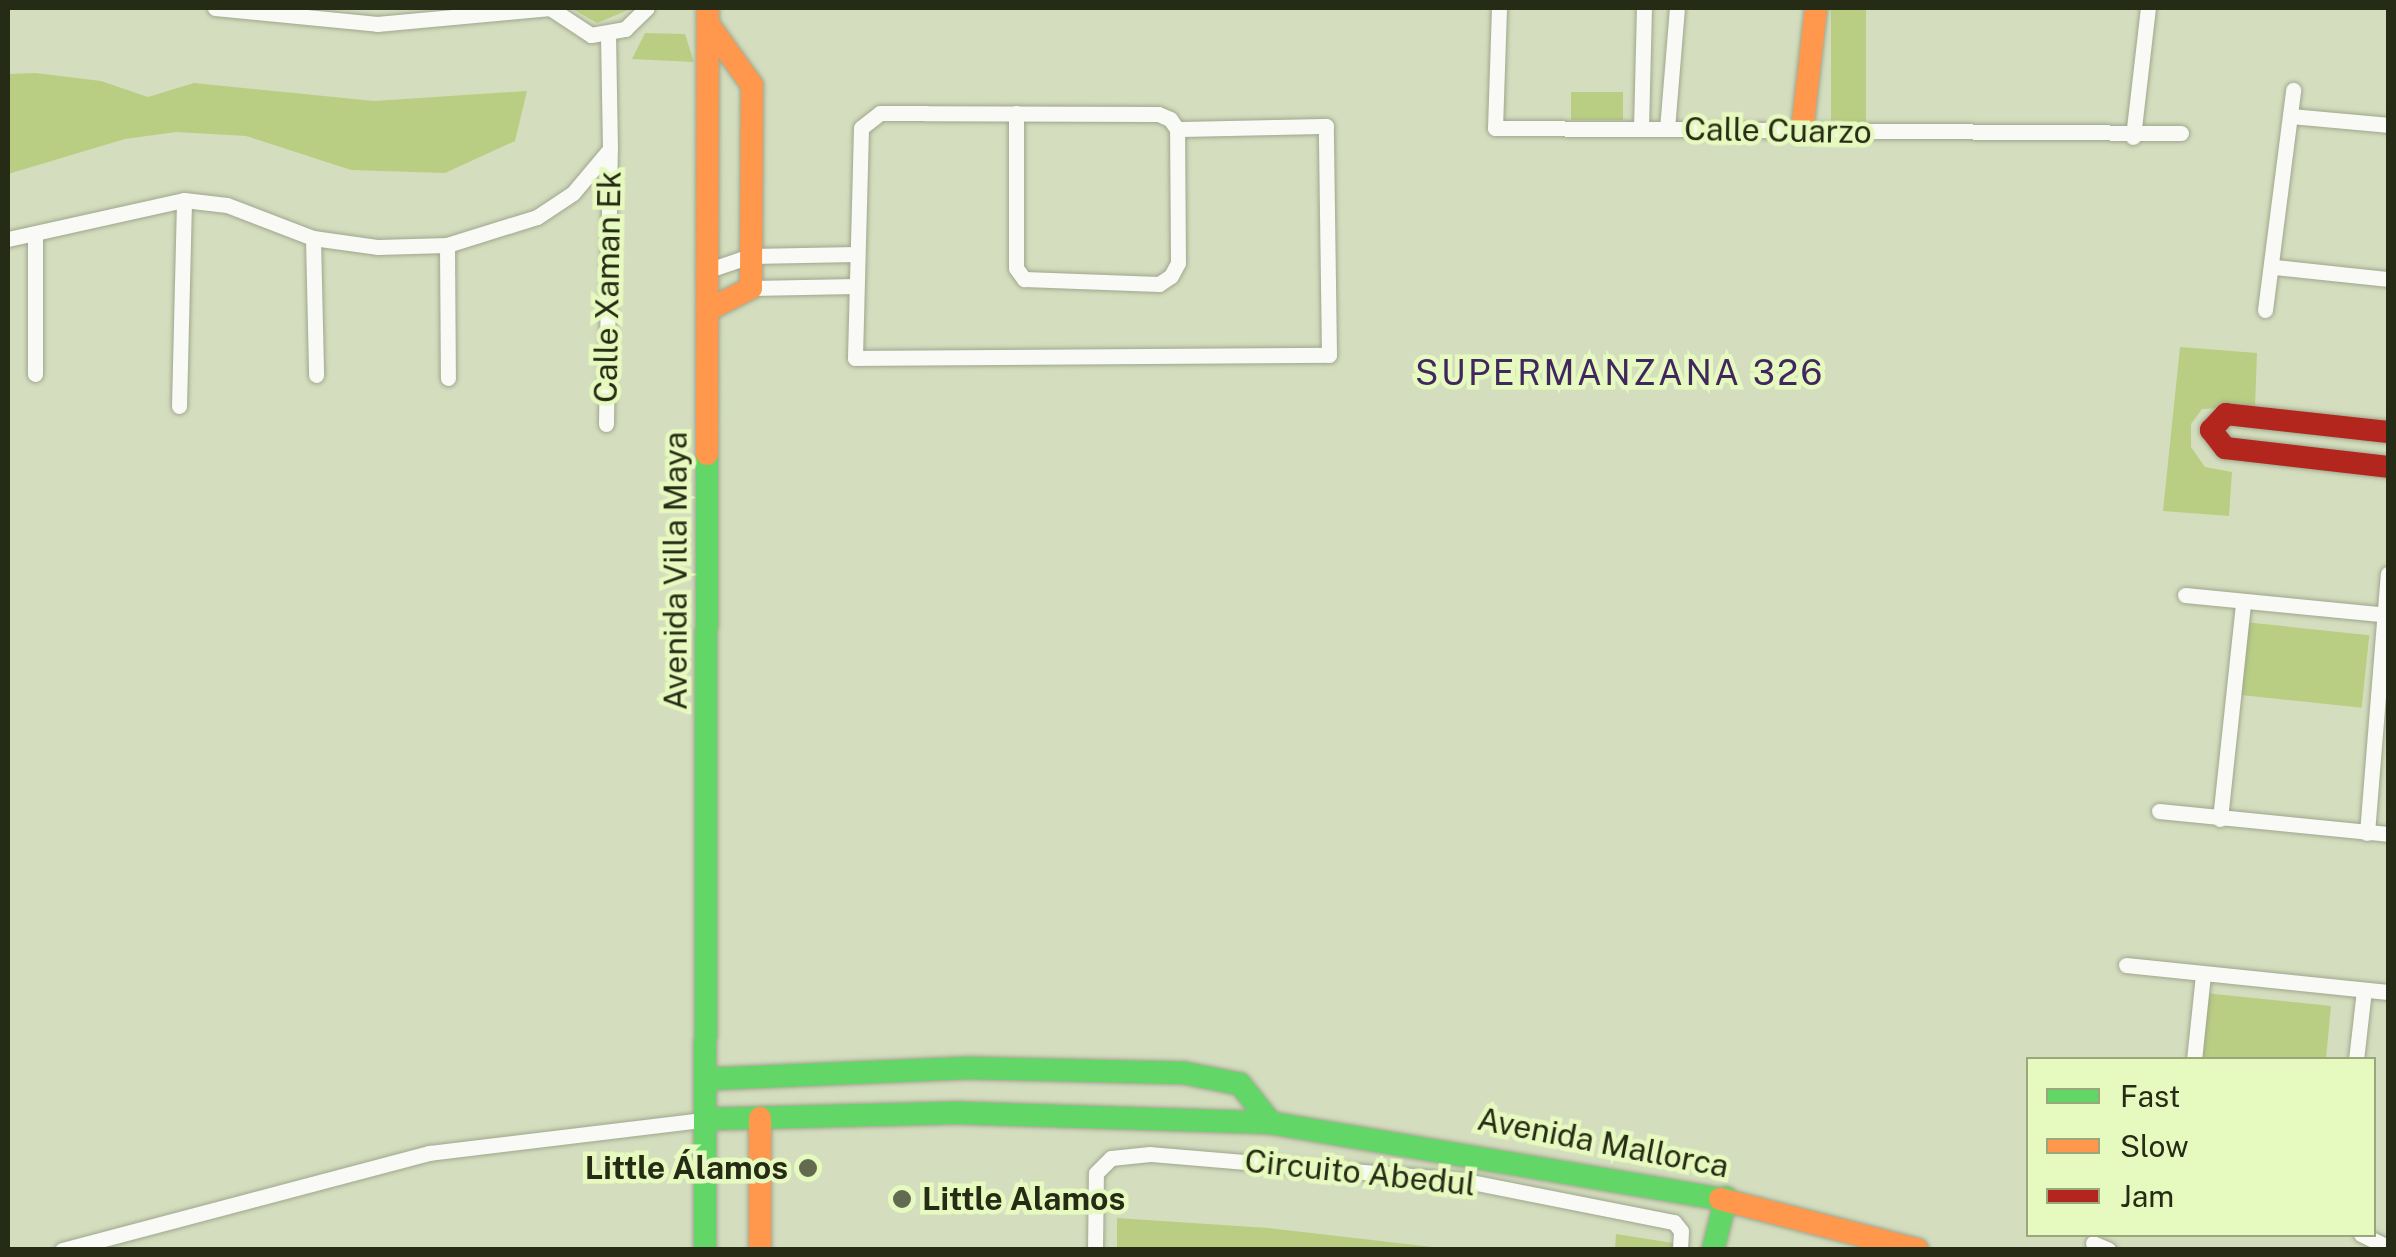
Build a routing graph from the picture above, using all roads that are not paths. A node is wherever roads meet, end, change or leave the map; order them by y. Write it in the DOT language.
graph roads {
  1 [pos="215,8"];
  2 [pos="550,8"];
  3 [pos="648,8"];
  4 [pos="690,8"];
  5 [pos="1499,8"];
  6 [pos="1644,8"];
  7 [pos="1678,8"];
  8 [pos="1816,8"];
  9 [pos="2148,8"];
  10 [pos="708,16"];
  11 [pos="608,34"];
  12 [pos="2292,90"];
  13 [pos="1016,114"];
  14 [pos="2290,116"];
  15 [pos="2388,125"];
  16 [pos="1177,128"];
  17 [pos="1667,128"];
  18 [pos="1641,129"];
  19 [pos="1802,131"];
  20 [pos="2181,133"];
  21 [pos="2133,136"];
  22 [pos="610,149"];
  23 [pos="184,200"];
  24 [pos="35,237"];
  25 [pos="313,238"];
  26 [pos="8,239"];
  27 [pos="446,244"];
  28 [pos="857,254"];
  29 [pos="750,256"];
  30 [pos="2275,267"];
  31 [pos="710,270"];
  32 [pos="2388,279"];
  33 [pos="856,286"];
  34 [pos="751,288"];
  35 [pos="710,309"];
  36 [pos="2266,310"];
  37 [pos="35,374"];
  38 [pos="316,375"];
  39 [pos="448,378"];
  40 [pos="179,406"];
  41 [pos="606,424"];
  42 [pos="2388,432"];
  43 [pos="2388,466"];
  44 [pos="2388,574"];
  45 [pos="2185,596"];
  46 [pos="2243,602"];
  47 [pos="2387,615"];
  48 [pos="2159,811"];
  49 [pos="2220,819"];
  50 [pos="2368,832"];
  51 [pos="2388,834"];
  52 [pos="2126,965"];
  53 [pos="2203,974"];
  54 [pos="2364,990"];
  55 [pos="2388,992"];
  56 [pos="2194,1057"];
  57 [pos="2356,1057"];
  58 [pos="708,1079"];
  59 [pos="760,1118"];
  60 [pos="708,1120"];
  61 [pos="1271,1123"];
  62 [pos="1726,1198"];
  63 [pos="62,1250"];
  64 [pos="705,1250"];
  65 [pos="760,1250"];
  66 [pos="1095,1250"];
  67 [pos="1680,1250"];
  68 [pos="1714,1250"];
  69 [pos="1918,1250"];
  1 -- 2 [label="street"];
  2 -- 11 [label="street"];
  3 -- 11 [label="street"];
  4 -- 10 [label="street"];
  5 -- 18 [label="street, Calle Cuarzo"];
  6 -- 18 [label="street"];
  7 -- 17 [label="street"];
  8 -- 19 [label="main road"];
  9 -- 21 [label="street"];
  10 -- 29 [label="main road"];
  10 -- 31 [label="main road, Avenida Villa Maya"];
  11 -- 22 [label="street, Calle Xaman Ek"];
  12 -- 14 [label="street"];
  13 -- 16 [label="street"];
  13 -- 16 [label="street"];
  13 -- 28 [label="street"];
  14 -- 15 [label="street"];
  14 -- 30 [label="street"];
  16 -- 33 [label="street"];
  17 -- 18 [label="street, Calle Cuarzo"];
  17 -- 19 [label="street, Calle Cuarzo"];
  19 -- 21 [label="street, Calle Cuarzo"];
  20 -- 21 [label="street, Calle Cuarzo"];
  22 -- 27 [label="street"];
  22 -- 41 [label="street, Calle Xaman Ek"];
  23 -- 24 [label="street"];
  23 -- 25 [label="street"];
  23 -- 40 [label="street"];
  24 -- 26 [label="street"];
  24 -- 37 [label="street"];
  25 -- 27 [label="street"];
  25 -- 38 [label="street"];
  27 -- 39 [label="street"];
  28 -- 29 [label="street"];
  28 -- 33 [label="street"];
  29 -- 31 [label="street"];
  29 -- 34 [label="main road"];
  30 -- 32 [label="street"];
  30 -- 36 [label="street"];
  31 -- 35 [label="main road, Avenida Villa Maya"];
  33 -- 34 [label="street"];
  34 -- 35 [label="main road"];
  35 -- 58 [label="main road, Avenida Villa Maya"];
  42 -- 43 [label="main road"];
  44 -- 47 [label="street"];
  45 -- 46 [label="street"];
  46 -- 47 [label="street"];
  46 -- 49 [label="street"];
  47 -- 50 [label="street"];
  48 -- 49 [label="street"];
  49 -- 50 [label="street"];
  50 -- 51 [label="street"];
  52 -- 53 [label="street"];
  53 -- 54 [label="street"];
  53 -- 56 [label="street"];
  54 -- 55 [label="street"];
  54 -- 57 [label="street"];
  58 -- 60 [label="main road, Avenida Villa Maya"];
  58 -- 61 [label="main road"];
  59 -- 60 [label="main road, Avenida Mallorca"];
  59 -- 61 [label="main road, Avenida Mallorca"];
  59 -- 65 [label="main road"];
  60 -- 63 [label="street"];
  60 -- 64 [label="main road, Avenida Villa Maya"];
  61 -- 62 [label="main road, Avenida Mallorca"];
  62 -- 68 [label="main road"];
  62 -- 69 [label="main road, Avenida Mallorca"];
  66 -- 67 [label="street, Circuito Abedul"];
}
